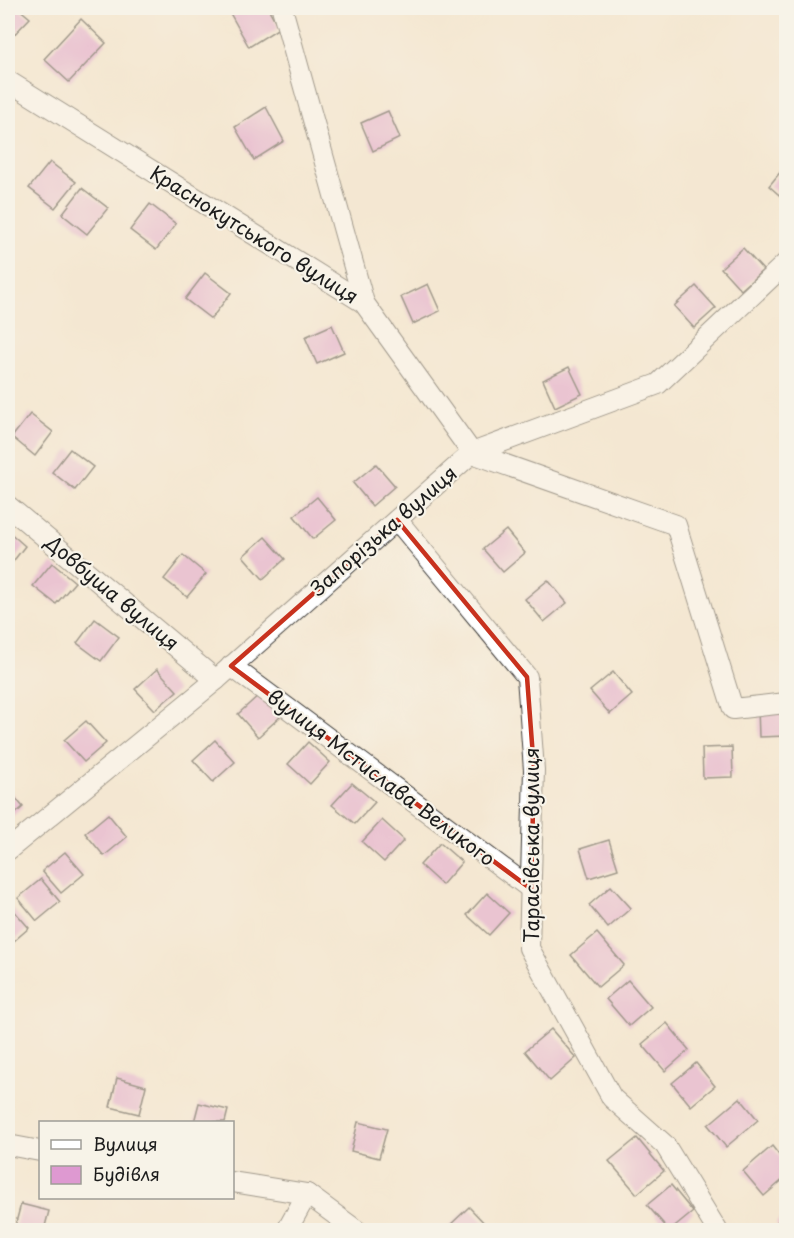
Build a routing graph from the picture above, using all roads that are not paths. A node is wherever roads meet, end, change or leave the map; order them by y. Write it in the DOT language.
graph roads {
  1 [pos="282,8"];
  2 [pos="8,81"];
  3 [pos="786,263"];
  4 [pos="364,303"];
  5 [pos="472,453"];
  6 [pos="8,506"];
  7 [pos="397,520"];
  8 [pos="231,666"];
  9 [pos="216,680"];
  10 [pos="786,703"];
  11 [pos="8,850"];
  12 [pos="531,889"];
  13 [pos="8,1145"];
  14 [pos="39,1151"];
  15 [pos="234,1182"];
  16 [pos="307,1194"];
  17 [pos="287,1230"];
  18 [pos="356,1230"];
  19 [pos="717,1230"];
  1 -- 4 [label="street"];
  2 -- 4 [label="street, Краснокутського вулиця"];
  3 -- 5 [label="street, Запорізька вулиця"];
  4 -- 5 [label="street, Краснокутського вулиця"];
  5 -- 7 [label="street, Запорізька вулиця"];
  5 -- 10 [label="street"];
  6 -- 9 [label="street, Довбуша вулиця"];
  7 -- 8 [label="street, Запорізька вулиця"];
  7 -- 12 [label="street, Тарасівська вулиця"];
  8 -- 9 [label="street, Запорізька вулиця"];
  8 -- 12 [label="street, вулиця Мстислава Великого"];
  9 -- 11 [label="street, Запорізька вулиця"];
  12 -- 19 [label="street, Тарасівська вулиця"];
  13 -- 14 [label="street"];
  15 -- 16 [label="street"];
  16 -- 17 [label="street"];
  16 -- 18 [label="street"];
}
